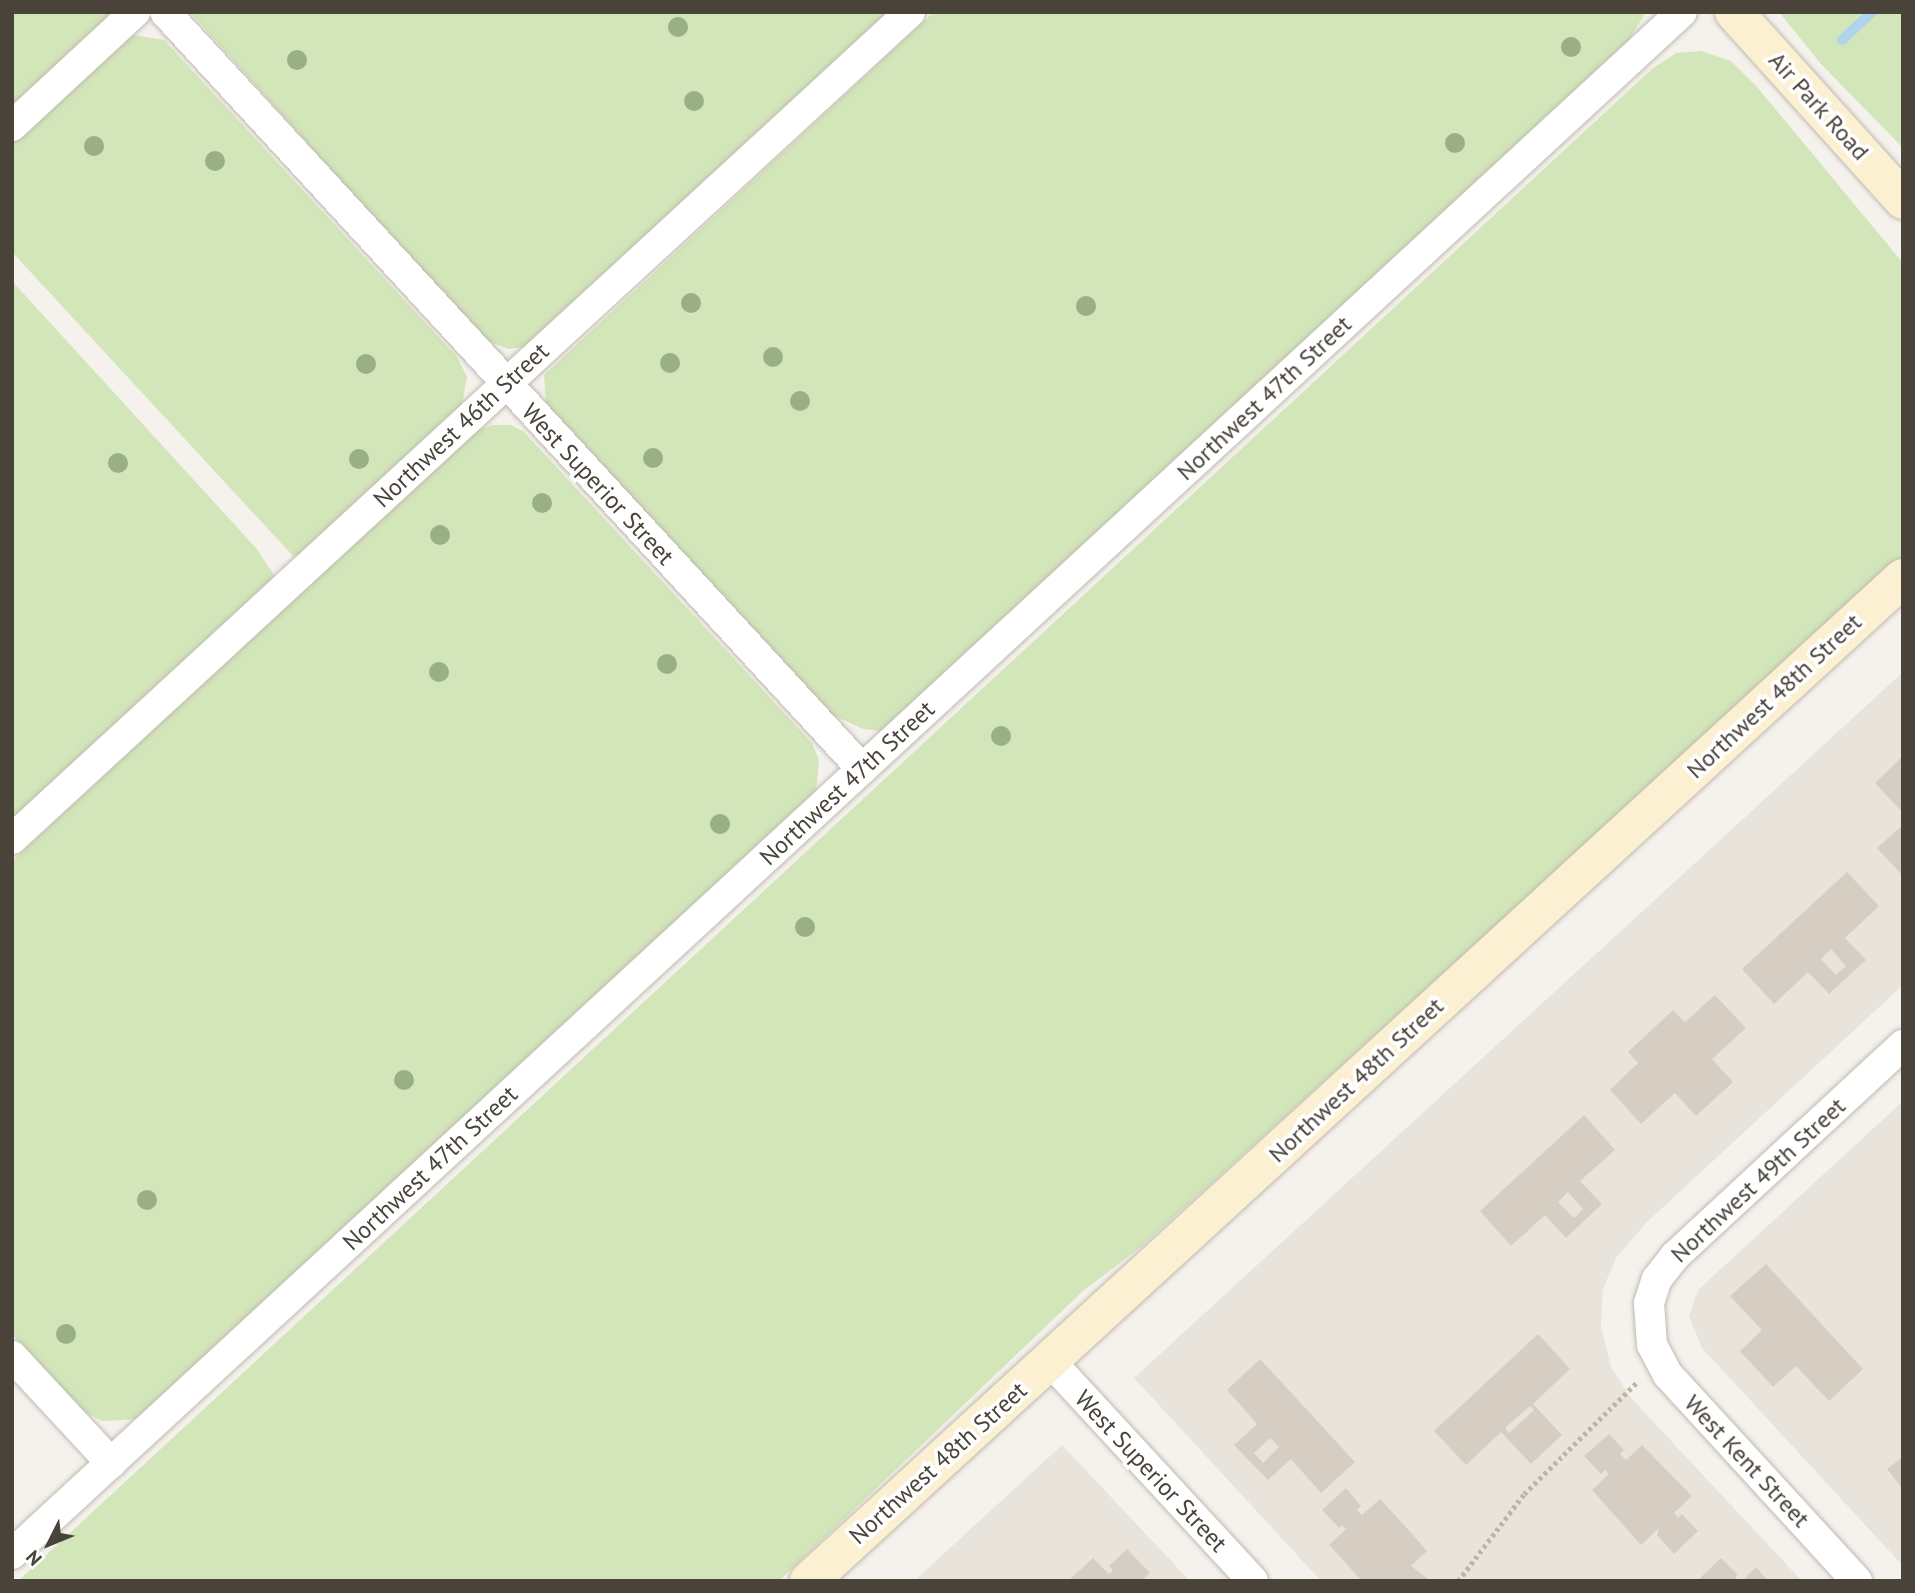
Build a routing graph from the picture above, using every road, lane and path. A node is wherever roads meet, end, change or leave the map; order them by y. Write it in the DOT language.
graph roads {
  1 [pos="135,12"];
  2 [pos="165,12"];
  3 [pos="910,12"];
  4 [pos="1682,12"];
  5 [pos="1734,12"];
  6 [pos="12,126"];
  7 [pos="1903,200"];
  8 [pos="506,383"];
  9 [pos="1903,578"];
  10 [pos="862,769"];
  11 [pos="12,839"];
  12 [pos="1903,1045"];
  13 [pos="1654,1347"];
  14 [pos="12,1356"];
  15 [pos="1050,1361"];
  16 [pos="111,1463"];
  17 [pos="12,1554"];
  18 [pos="809,1581"];
  19 [pos="1253,1581"];
  20 [pos="1458,1581"];
  21 [pos="1857,1581"];
  1 -- 6 [label="street"];
  2 -- 8 [label="street, West Superior Street"];
  3 -- 8 [label="street, Northwest 46th Street"];
  4 -- 10 [label="street, Northwest 47th Street"];
  5 -- 7 [label="main road, Air Park Road"];
  8 -- 10 [label="street, West Superior Street"];
  8 -- 11 [label="street, Northwest 46th Street"];
  9 -- 15 [label="main road, Northwest 48th Street"];
  10 -- 16 [label="street, Northwest 47th Street"];
  12 -- 13 [label="street, Northwest 49th Street"];
  13 -- 20 [label="path"];
  13 -- 21 [label="street, West Kent Street"];
  14 -- 16 [label="street"];
  15 -- 18 [label="main road, Northwest 48th Street"];
  15 -- 19 [label="street, West Superior Street"];
  16 -- 17 [label="street, Northwest 47th Street"];
}
